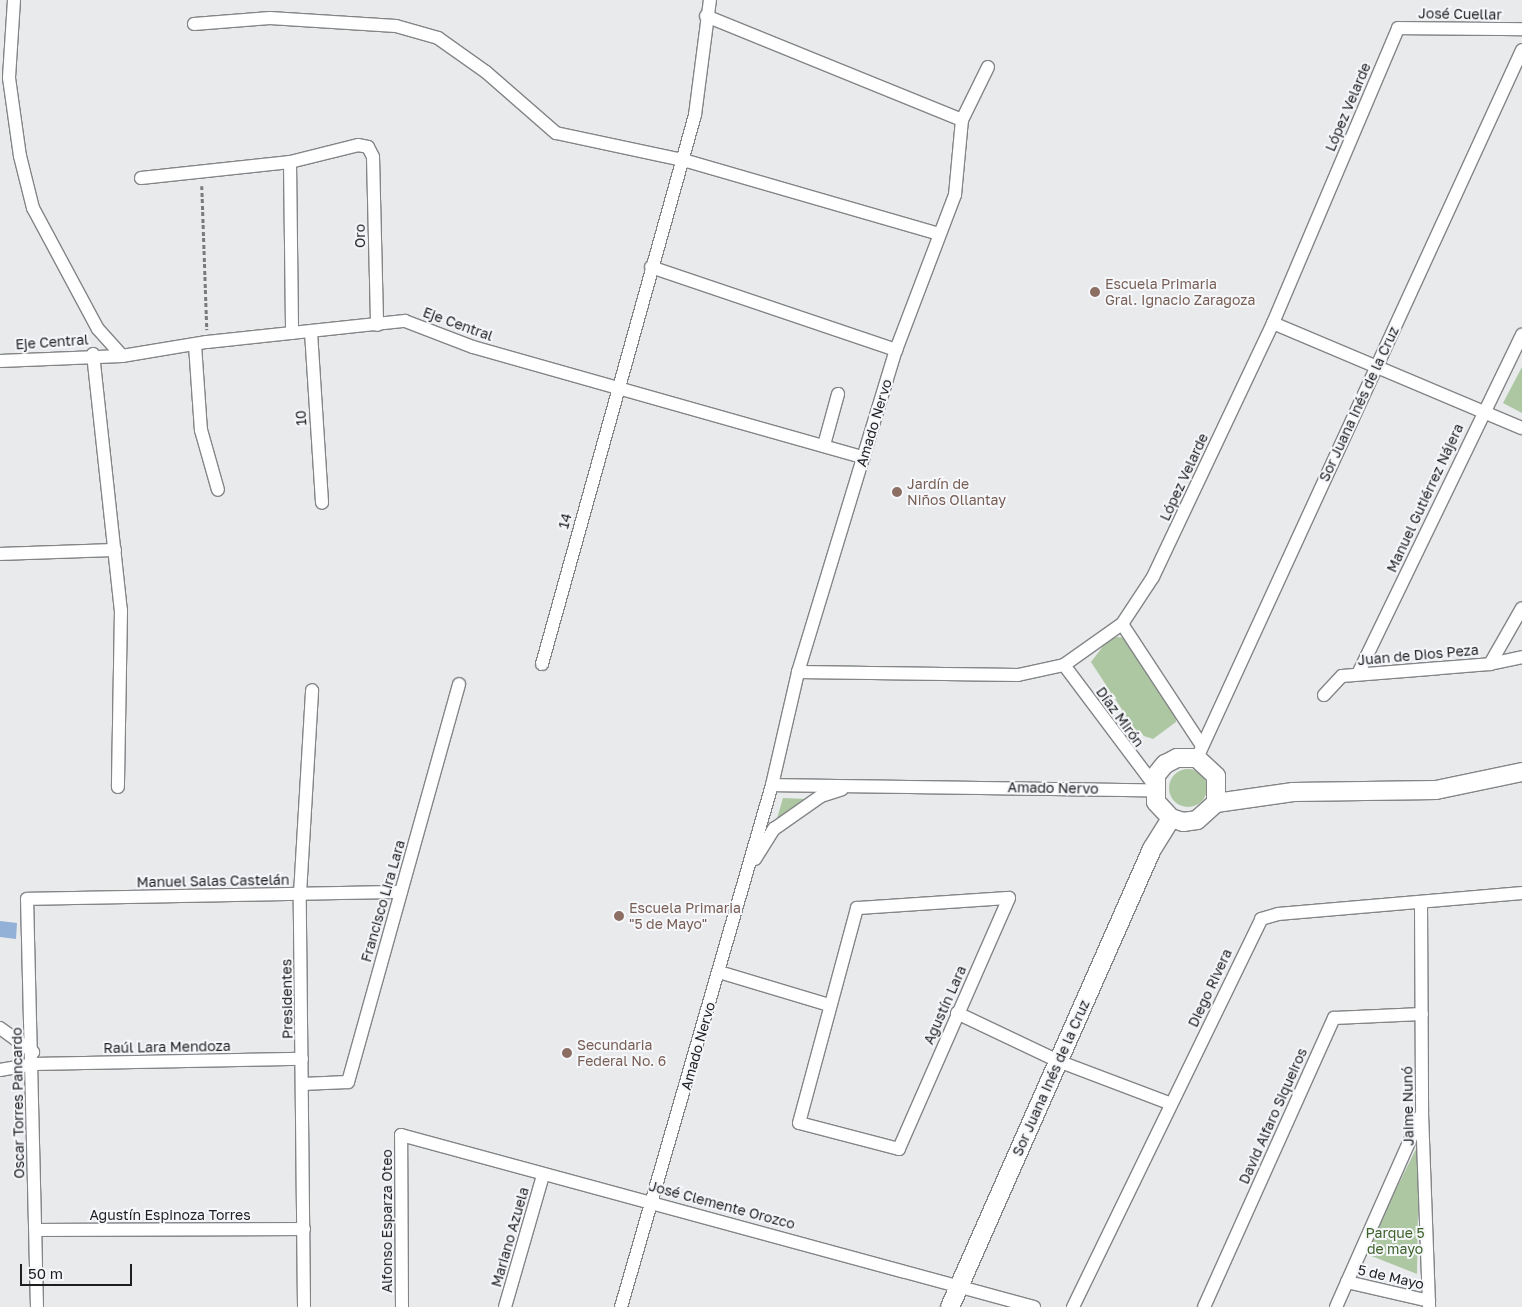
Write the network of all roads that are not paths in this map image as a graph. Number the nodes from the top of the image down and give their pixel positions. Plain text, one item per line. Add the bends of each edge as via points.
1 (14, 0) edge
2 (710, 0) edge
3 (706, 16) junction
4 (194, 24) dead end
5 (1398, 28) joint
6 (1522, 30) edge
7 (1522, 50) edge
8 (988, 68) dead end
9 (962, 120) junction
10 (683, 160) junction
11 (290, 162) junction
12 (141, 178) dead end
13 (939, 234) junction
14 (651, 267) junction
15 (1272, 323) junction
16 (377, 324) junction
17 (311, 332) junction
18 (292, 333) junction
19 (1522, 335) edge
20 (201, 343) junction
21 (896, 350) junction
22 (93, 354) junction
23 (122, 356) junction
24 (0, 361) edge
25 (1377, 366) junction
26 (618, 386) junction
27 (838, 394) dead end
28 (1482, 413) junction
29 (1522, 428) edge
30 (824, 445) junction
31 (864, 458) junction
32 (218, 490) dead end
33 (322, 504) dead end
34 (114, 550) junction
35 (0, 554) edge
36 (1522, 608) edge
37 (1122, 624) junction
38 (1522, 657) edge
39 (542, 664) dead end
40 (1490, 664) junction
41 (1064, 665) junction
42 (798, 672) junction
43 (1358, 674) junction
44 (459, 684) dead end
45 (312, 690) dead end
46 (1324, 695) dead end
47 (1199, 752) junction
48 (1522, 772) edge
49 (772, 785) junction
50 (850, 786) junction
51 (1154, 787) junction
52 (118, 788) dead end
53 (1216, 803) junction
54 (1171, 818) junction
55 (747, 872) junction
56 (401, 892) junction
57 (1522, 893) edge
58 (300, 894) junction
59 (27, 899) joint
60 (1421, 904) junction
61 (719, 972) junction
62 (829, 1005) junction
63 (957, 1013) junction
64 (1422, 1014) junction
65 (0, 1028) edge
66 (33, 1058) junction
67 (302, 1059) junction
68 (1058, 1061) junction
69 (0, 1070) edge
70 (302, 1084) junction
71 (1171, 1104) junction
72 (1422, 1113) junction
73 (401, 1135) joint
74 (543, 1175) junction
75 (654, 1201) junction
76 (304, 1229) junction
77 (36, 1230) junction
78 (1347, 1282) junction
79 (959, 1286) junction
80 (1429, 1304) edge
81 (37, 1307) edge
82 (304, 1307) edge
83 (402, 1307) edge
84 (505, 1307) edge
85 (621, 1307) edge
86 (950, 1307) edge
87 (1034, 1307) edge
88 (1074, 1307) edge
89 (1204, 1307) edge
90 (1336, 1307) edge

1 - 23 street via 9,78 20,156 33,208 98,329
2 - 3 street, 14
3 - 9 street
3 - 10 street, 14 via 695,115
4 - 10 street via 270,18 396,26 438,38 486,72 556,133
5 - 6 street, José Cuellar
5 - 15 street, López Velarde
7 - 25 street, Sor Juana Inés de la Cruz
8 - 9 street, Amado Nervo
9 - 13 street, Amado Nervo via 955,195
10 - 13 street
10 - 14 street, 14
11 - 12 street
11 - 16 street, Oro via 358,145 368,147 373,157
11 - 18 street
13 - 21 street, Amado Nervo
14 - 21 street
14 - 26 street, 14
15 - 25 street
15 - 37 street, López Velarde via 1153,577
16 - 17 street, Eje Central
16 - 26 street, Eje Central via 405,321 473,347
17 - 18 street, Eje Central
17 - 33 street, 10
18 - 20 street, Eje Central
19 - 28 street, Manuel Gutiérrez Nájera
20 - 23 street, Eje Central
20 - 32 street via 201,430
21 - 31 street, Amado Nervo
22 - 23 street, Eje Central
22 - 24 street, Eje Central
22 - 34 street
25 - 28 street
25 - 47 street, Sor Juana Inés de la Cruz
26 - 30 street, Eje Central
26 - 39 street, 14
27 - 30 street
28 - 29 street
28 - 43 street, Manuel Gutiérrez Nájera
30 - 31 street, Eje Central
31 - 42 street, Amado Nervo
34 - 35 street
34 - 52 street via 121,610
36 - 40 street
37 - 41 street, López Velarde
37 - 47 street
38 - 40 street, Juan de Dios Peza
40 - 43 street, Juan de Dios Peza
41 - 42 street, López Velarde via 1018,675
41 - 51 street, Díaz Mirón
42 - 49 street, Amado Nervo
43 - 46 street, Juan de Dios Peza via 1342,676
44 - 56 street, Francisco Lira Lara
45 - 58 street, Presidentes
47 - 51 main road via 1165,764
47 - 53 main road via 1216,776
48 - 53 main road via 1436,790 1293,792
49 - 50 street, Amado Nervo
49 - 55 street, Amado Nervo
50 - 51 street, Amado Nervo
50 - 55 street via 821,796 774,829
51 - 54 main road via 1156,802
53 - 54 main road via 1197,820
54 - 68 main road, Sor Juana Inés de la Cruz via 1152,849
55 - 61 street, Amado Nervo
56 - 58 street, Manuel Salas Castelán
56 - 70 street, Francisco Lira Lara via 348,1082
57 - 60 street, Diego Rivera
58 - 59 street, Manuel Salas Castelán
58 - 67 street, Presidentes
59 - 66 street, Oscar Torres Pancardo
60 - 64 street, Jaime Nunó
60 - 71 street, Diego Rivera via 1278,914 1261,919
61 - 62 street
61 - 75 street, Amado Nervo
62 - 63 street, Agustín Lara via 798,1123 899,1149
62 - 63 street, Agustín Lara via 857,908 1009,898
63 - 68 street
64 - 72 street, Jaime Nunó
64 - 89 street, David Alfaro Siqueiros via 1334,1018
65 - 66 street
66 - 67 street, Raúl Lara Mendoza
66 - 69 street
66 - 77 street, Oscar Torres Pancardo
67 - 70 street, Presidentes
68 - 71 street
68 - 79 main road, Sor Juana Inés de la Cruz
70 - 76 street, Presidentes
71 - 88 street, Diego Rivera
72 - 78 street
72 - 80 street, Jaime Nunó
73 - 74 street, José Clemente Orozco
73 - 83 street, Alfonso Esparza Oteo
74 - 75 street, José Clemente Orozco
74 - 84 street, Mariano Azuela
75 - 79 street, José Clemente Orozco
75 - 85 street, Amado Nervo
76 - 77 street, Agustín Espinoza Torres
76 - 82 street, Presidentes
77 - 81 street, Oscar Torres Pancardo
78 - 80 street, 5 de Mayo
78 - 90 street
79 - 86 main road, Sor Juana Inés de la Cruz
79 - 87 street, José Clemente Orozco

